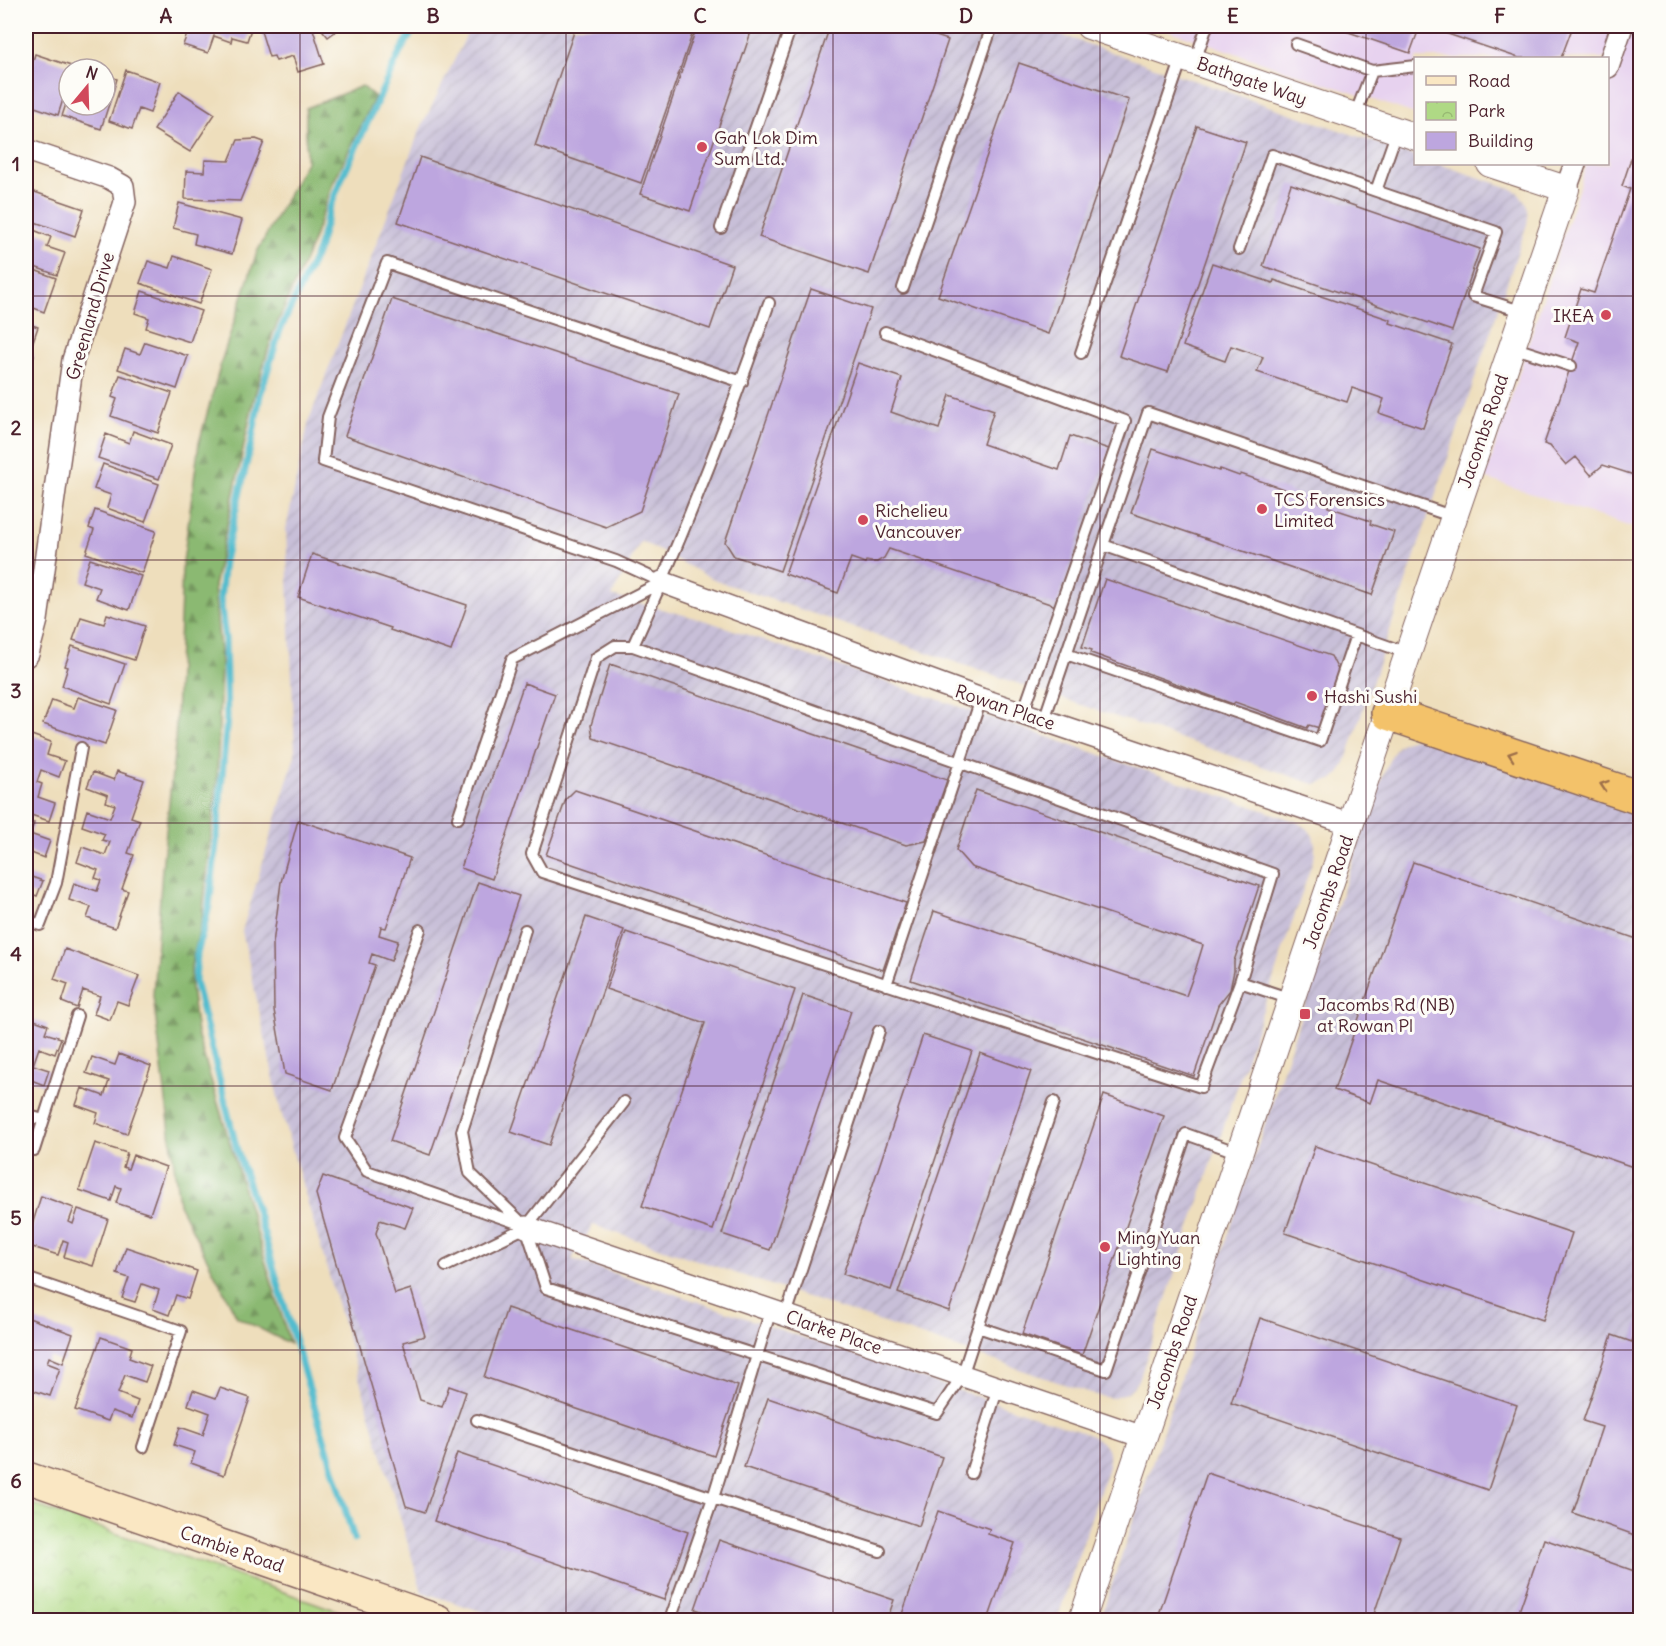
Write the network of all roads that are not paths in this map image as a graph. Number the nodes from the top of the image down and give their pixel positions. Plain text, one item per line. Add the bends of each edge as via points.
1 (792, 26) edge
2 (992, 26) edge
3 (1207, 26) edge
4 (1622, 26) edge
5 (1096, 27) edge
6 (1296, 44) dead end
7 (1188, 60) junction
8 (1609, 64) edge
9 (1414, 66) edge
10 (1372, 71) junction
11 (1355, 117) junction
12 (1406, 134) edge
13 (26, 150) edge
14 (1493, 165) edge
15 (1575, 165) edge
16 (1566, 189) junction
17 (1376, 190) junction
18 (721, 228) dead end
19 (1239, 249) dead end
20 (903, 288) dead end
21 (769, 303) dead end
22 (1524, 312) junction
23 (885, 332) dead end
24 (1512, 347) junction
25 (1081, 353) dead end
26 (1571, 366) dead end
27 (742, 382) junction
28 (1454, 517) junction
29 (1103, 545) junction
30 (662, 582) junction
31 (1356, 635) junction
32 (633, 646) junction
33 (1066, 654) junction
34 (1407, 654) junction
35 (26, 656) edge
36 (981, 699) junction
37 (1023, 713) junction
38 (1388, 713) junction
39 (1044, 720) junction
40 (81, 748) dead end
41 (960, 762) junction
42 (1641, 798) edge
43 (458, 818) dead end
44 (1351, 824) junction
45 (26, 920) edge
46 (420, 930) dead end
47 (525, 930) dead end
48 (1240, 982) junction
49 (886, 985) junction
50 (1292, 999) junction
51 (77, 1016) dead end
52 (879, 1031) dead end
53 (624, 1102) dead end
54 (1054, 1102) dead end
55 (26, 1115) edge
56 (43, 1120) junction
57 (34, 1150) dead end
58 (1239, 1153) junction
59 (526, 1227) junction
60 (446, 1266) dead end
61 (26, 1278) edge
62 (778, 1313) junction
63 (978, 1327) junction
64 (757, 1356) junction
65 (962, 1376) junction
66 (998, 1388) junction
67 (477, 1420) dead end
68 (1143, 1437) junction
69 (143, 1447) dead end
70 (971, 1473) dead end
71 (26, 1477) edge
72 (713, 1498) junction
73 (880, 1551) dead end
74 (438, 1620) edge
75 (670, 1620) edge
76 (1082, 1620) edge

1 - 18 lane
2 - 20 lane
3 - 7 lane
4 - 8 street
5 - 7 street, Bathgate Way
6 - 10 lane
7 - 11 street, Bathgate Way
7 - 25 lane
9 - 10 lane
10 - 11 lane
11 - 12 street, Bathgate Way
12 - 17 lane
13 - 35 street, Greenland Drive via 109,178 123,186 125,202 73,360 37,620
14 - 16 street
15 - 16 street, Jacombs Road
16 - 22 street, Jacombs Road
17 - 19 lane via 1272,155
17 - 22 lane via 1496,232 1473,296
21 - 27 lane
22 - 24 street, Jacombs Road
23 - 37 lane via 1125,421
24 - 26 lane
24 - 28 street, Jacombs Road
27 - 30 lane
27 - 30 lane via 387,263 328,417 322,461 616,561
28 - 29 lane via 1148,413
28 - 34 street, Jacombs Road
29 - 31 lane
29 - 33 lane
30 - 32 lane
30 - 36 street, Rowan Place
30 - 43 lane via 512,659
31 - 33 lane via 1320,741
31 - 34 lane
32 - 41 lane
32 - 49 lane via 615,646 596,658 532,854 542,872
33 - 39 lane
34 - 38 street, Jacombs Road
36 - 37 street, Rowan Place
36 - 41 lane
37 - 39 street, Rowan Place
42 -> 38 highway
38 - 44 street, Jacombs Road
39 - 44 street, Rowan Place
40 - 45 lane via 56,883 40,926
41 - 48 lane via 1273,873
41 - 49 lane
44 - 50 street, Jacombs Road
46 - 59 lane via 345,1138 367,1171
47 - 59 lane via 462,1131 471,1173
48 - 49 lane via 1201,1087
48 - 50 lane
50 - 58 street, Jacombs Road
51 - 56 lane
52 - 62 lane
53 - 59 lane
54 - 63 lane
55 - 56 lane
56 - 57 lane
58 - 63 lane via 1186,1134 1106,1370
58 - 68 street, Jacombs Road
59 - 60 lane
59 - 62 street, Clarke Place
59 - 64 lane via 546,1288
61 - 69 lane via 181,1331
62 - 64 lane
62 - 65 street, Clarke Place
63 - 65 lane
64 - 65 lane via 937,1413
64 - 72 lane
65 - 66 street, Clarke Place
66 - 68 street, Clarke Place
66 - 70 lane
67 - 72 lane
68 - 76 street, Jacombs Road
71 - 74 main road, Cambie Road
72 - 73 lane
72 - 75 lane

